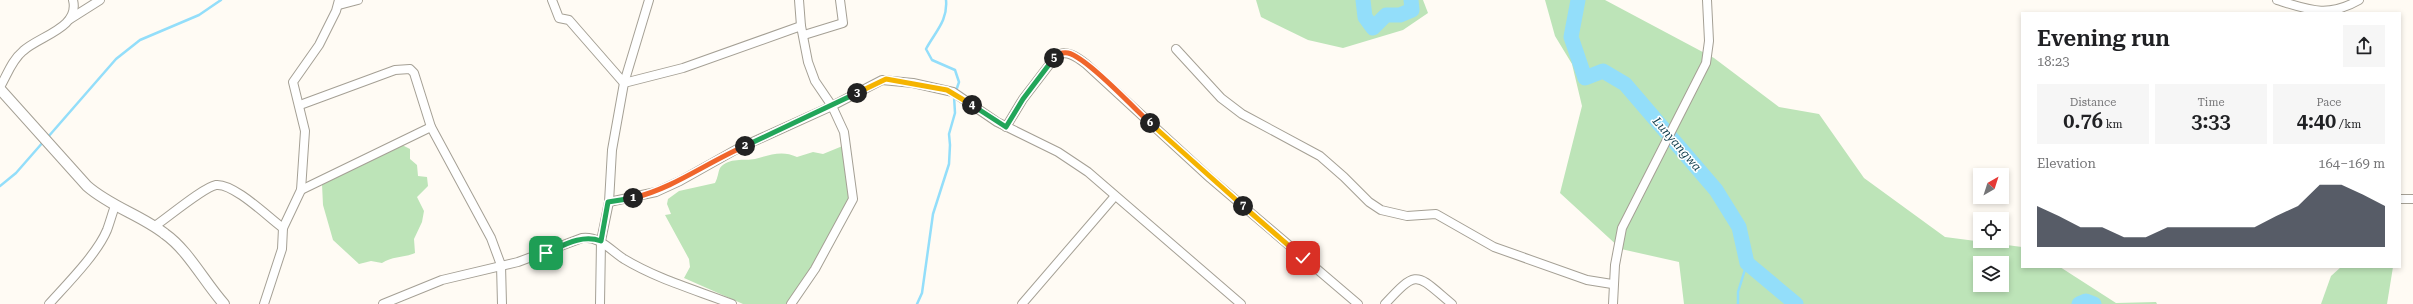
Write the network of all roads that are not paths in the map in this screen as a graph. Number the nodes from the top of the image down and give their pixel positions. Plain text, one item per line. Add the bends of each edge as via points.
1 (73, 0) edge
2 (100, 0) edge
3 (358, 0) edge
4 (552, 0) edge
5 (649, 0) edge
6 (800, 0) edge
7 (840, 0) edge
8 (1707, 0) edge
9 (2277, 0) edge
10 (2359, 0) edge
11 (339, 3) edge
12 (70, 19) junction
13 (801, 26) junction
14 (804, 35) junction
15 (1176, 50) dead end
16 (624, 83) junction
17 (0, 88) edge
18 (300, 105) junction
19 (832, 106) junction
20 (431, 127) junction
21 (1006, 127) junction
22 (301, 190) junction
23 (1115, 196) junction
24 (2401, 199) edge
25 (2413, 199) edge
26 (608, 202) junction
27 (115, 206) junction
28 (155, 226) junction
29 (283, 228) junction
30 (601, 241) junction
31 (502, 265) junction
32 (1612, 284) junction
33 (49, 304) edge
34 (224, 304) edge
35 (264, 304) edge
36 (383, 304) edge
37 (502, 304) edge
38 (600, 304) edge
39 (732, 304) edge
40 (791, 304) edge
41 (1022, 304) edge
42 (1241, 304) edge
43 (1358, 304) edge
44 (1386, 304) edge
45 (1452, 304) edge
46 (1613, 304) edge

1 - 12 street via 74,8
2 - 12 street
3 - 11 street
4 - 16 street via 559,18 569,20
5 - 16 street
6 - 13 street
7 - 14 street via 843,23
8 - 32 street via 1706,63 1622,228
9 - 10 street via 2303,8 2338,11
11 - 18 street via 319,45 293,82
12 - 17 street via 23,50
13 - 14 street
13 - 16 street via 683,68
14 - 19 street via 808,62 815,81
15 - 32 street via 1221,98 1242,114 1320,156 1381,210 1406,216 1436,214 1494,246 1588,280
16 - 26 street via 612,150
17 - 27 street via 87,186
18 - 20 street via 406,68 414,73
18 - 22 street via 305,139
19 - 21 street via 886,79 955,93
19 - 26 street via 736,149 656,192
19 - 40 street via 844,132 852,200 815,269
20 - 22 street
20 - 31 street via 476,208
21 - 23 street via 1058,152 1088,172
21 - 43 street via 1023,99 1056,56 1060,53 1069,53 1086,64 1210,178
22 - 29 street
23 - 41 street
23 - 42 street
24 - 25 street
26 - 30 street
27 - 28 street
27 - 33 street via 100,242 79,271
28 - 29 street via 204,191 217,185 242,195
28 - 34 street via 174,240
29 - 35 street via 282,249
30 - 31 street via 591,237 582,238 518,262
30 - 38 street
30 - 39 street via 610,250 639,267
31 - 36 street via 442,280
31 - 37 street
32 - 46 street
44 - 45 street via 1406,282 1418,278

